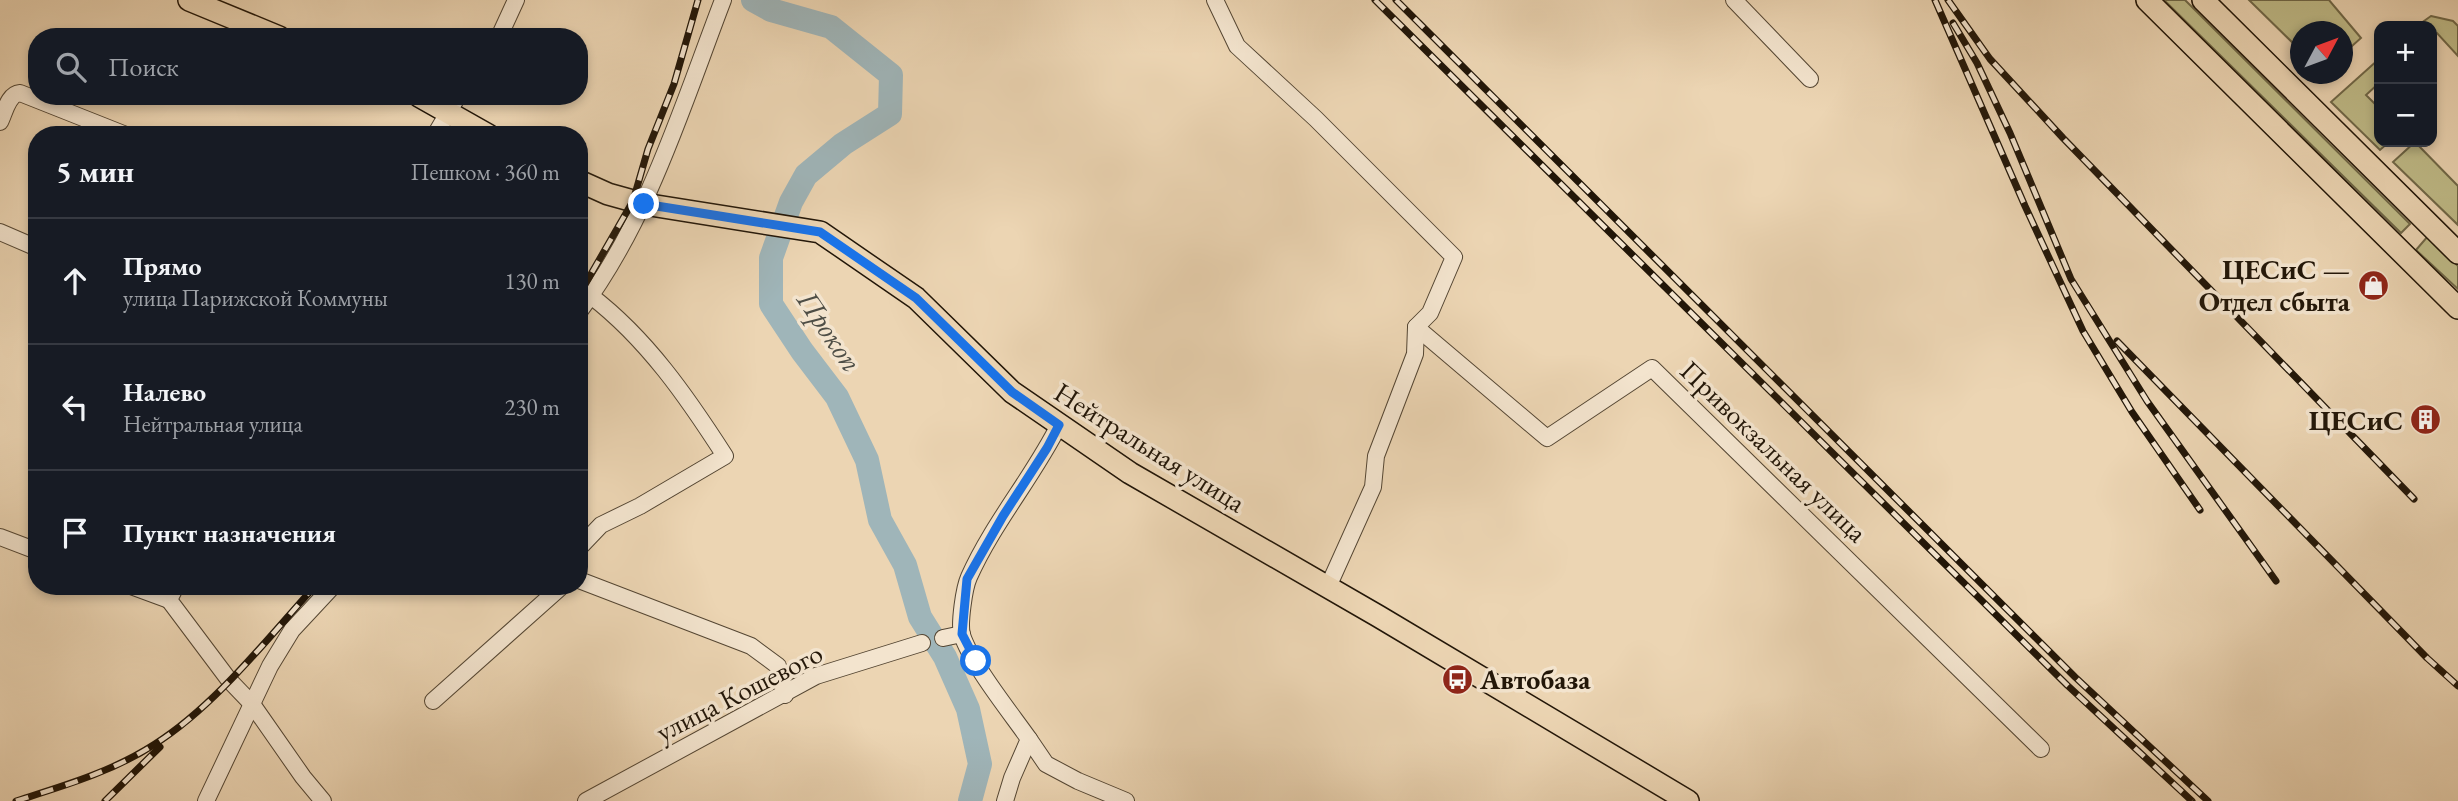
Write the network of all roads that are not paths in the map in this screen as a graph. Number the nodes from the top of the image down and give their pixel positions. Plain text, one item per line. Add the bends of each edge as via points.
1 (189, 0) edge
2 (516, 0) edge
3 (723, 0) edge
4 (1215, 0) edge
5 (1734, 0) edge
6 (2147, 0) edge
7 (2203, 0) edge
8 (257, 28) edge
9 (503, 28) edge
10 (1810, 79) dead end
11 (28, 96) edge
12 (50, 105) edge
13 (452, 105) edge
14 (454, 105) edge
15 (0, 122) edge
16 (103, 126) edge
17 (440, 126) edge
18 (478, 126) edge
19 (588, 185) edge
20 (644, 204) junction
21 (0, 232) edge
22 (28, 244) edge
23 (2458, 253) edge
24 (591, 296) junction
25 (588, 300) edge
26 (2458, 308) edge
27 (1416, 327) junction
28 (1059, 425) junction
29 (0, 537) edge
30 (588, 539) edge
31 (28, 548) edge
32 (588, 583) edge
33 (1328, 587) junction
34 (173, 595) edge
35 (325, 595) edge
36 (552, 595) edge
37 (962, 634) junction
38 (943, 638) dead end
39 (922, 643) dead end
40 (785, 695) junction
41 (433, 701) dead end
42 (252, 704) junction
43 (1029, 739) junction
44 (2041, 749) dead end
45 (206, 801) edge
46 (323, 801) edge
47 (586, 801) edge
48 (1005, 801) edge
49 (1126, 801) edge
50 (1688, 801) edge

1 - 8 main road
2 - 9 street
3 - 20 street
4 - 27 street via 1237,46 1454,257 1430,313
5 - 10 street
6 - 26 main road
7 - 23 main road
11 - 15 street via 15,93
12 - 16 street
13 - 17 street
14 - 18 main road
19 - 20 main road, Нейтральная улица
20 - 24 street
20 - 28 main road, Нейтральная улица via 820,232 916,298 1012,392
21 - 22 street
24 - 25 street
24 - 30 street via 629,327 690,401 725,457 601,525
27 - 33 street via 1415,354 1376,456 1373,487
27 - 44 street, Привокзальная улица via 1546,438 1652,368
28 - 33 main road, Нейтральная улица via 1130,473
28 - 37 street via 967,579
29 - 31 street
32 - 40 street via 751,646 778,666
33 - 50 main road, Нейтральная улица
34 - 42 street via 229,680
35 - 42 street via 292,630
36 - 41 street
37 - 38 street
37 - 43 street
39 - 40 street, улица Кошевого via 816,676
40 - 47 street, улица Кошевого
42 - 45 street
42 - 46 street
43 - 48 street
43 - 49 street via 1046,764

